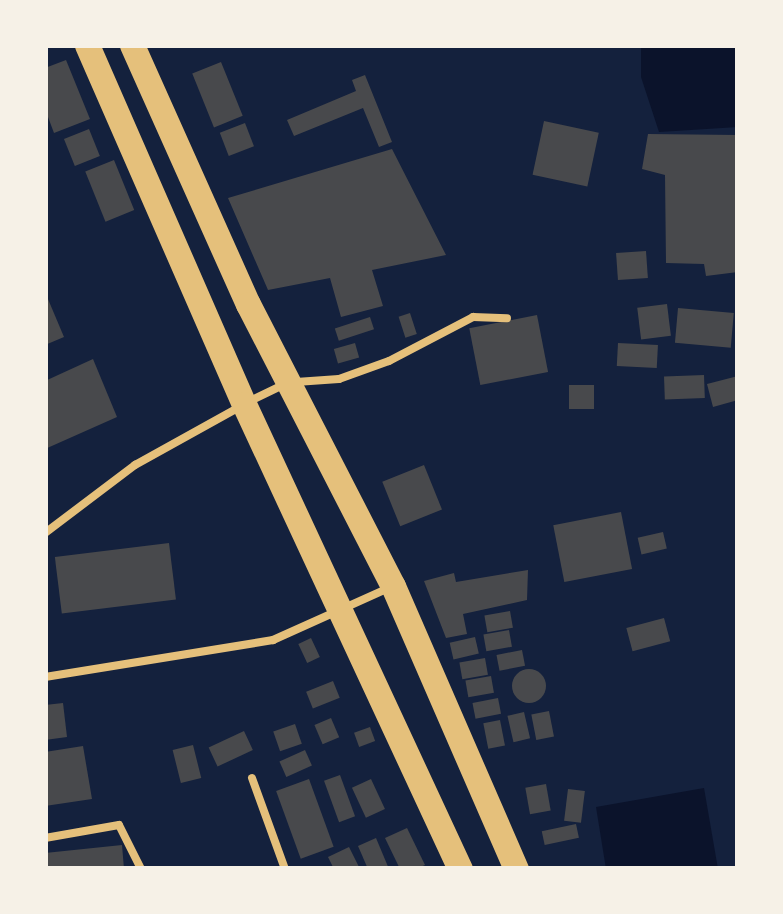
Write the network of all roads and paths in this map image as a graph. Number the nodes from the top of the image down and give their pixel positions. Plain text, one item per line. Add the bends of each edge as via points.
1 (87, 45) edge
2 (132, 45) edge
3 (507, 318) dead end
4 (287, 383) junction
5 (244, 404) junction
6 (45, 533) edge
7 (393, 586) junction
8 (344, 611) junction
9 (45, 677) edge
10 (252, 778) dead end
11 (45, 838) edge
12 (141, 869) edge
13 (284, 869) edge
14 (460, 869) edge
15 (516, 869) edge

1 - 5 highway
2 - 4 highway
3 - 4 lane via 473,318 340,379
4 - 5 lane
4 - 7 highway
5 - 6 lane via 135,465
5 - 8 highway
7 - 8 lane
7 - 15 highway
8 - 9 lane via 273,640
8 - 14 highway
10 - 13 lane
11 - 12 lane via 119,825

